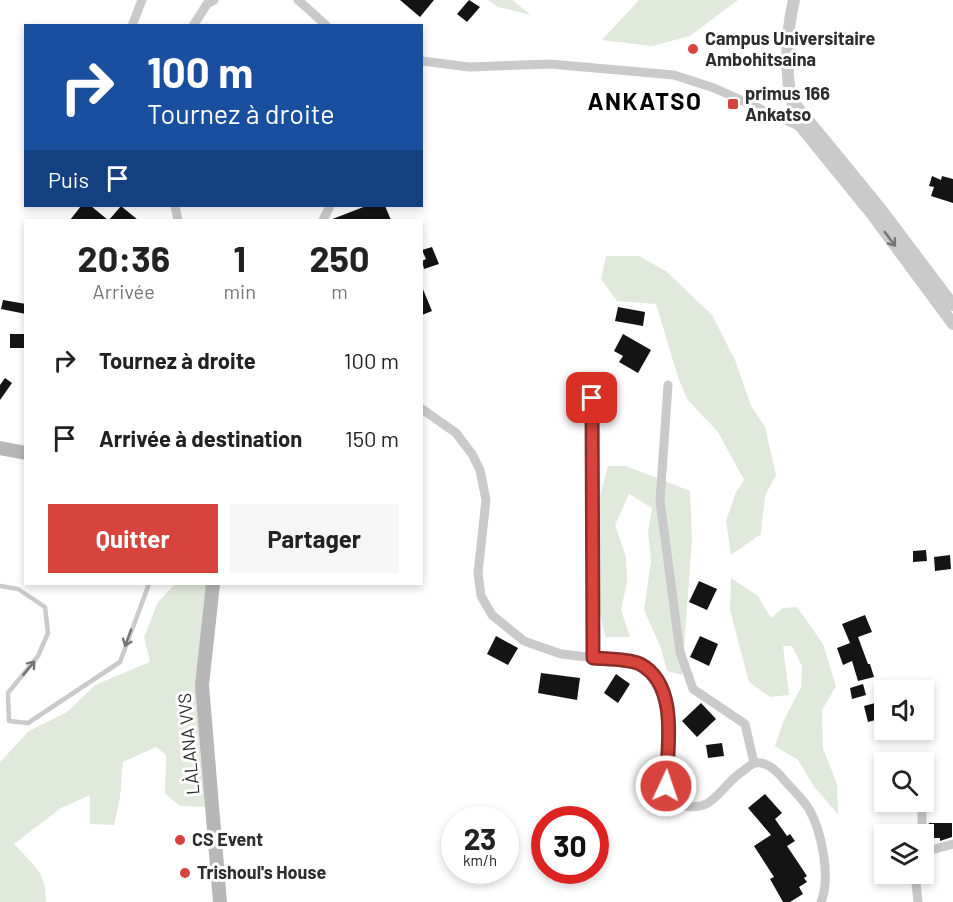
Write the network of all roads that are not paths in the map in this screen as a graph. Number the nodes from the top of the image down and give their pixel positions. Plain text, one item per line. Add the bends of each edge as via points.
1 (142, 0) edge
2 (214, 0) edge
3 (298, 0) edge
4 (794, 0) edge
5 (133, 24) edge
6 (194, 24) edge
7 (325, 24) edge
8 (423, 61) edge
9 (791, 99) junction
10 (801, 127) junction
11 (821, 136) junction
12 (953, 305) edge
13 (953, 324) edge
14 (668, 385) dead end
15 (592, 398) dead end
16 (423, 410) edge
17 (0, 448) edge
18 (24, 453) edge
19 (149, 585) edge
20 (213, 585) edge
21 (0, 586) edge
22 (593, 658) junction
23 (754, 763) junction
24 (953, 844) edge
25 (934, 849) edge
26 (916, 884) edge
27 (220, 902) edge
28 (821, 902) edge
29 (918, 902) edge

1 - 5 street
2 - 6 street
3 - 7 street
4 - 9 street via 788,39
8 - 10 street via 469,67 550,64 674,75 714,88
9 - 10 street
9 - 11 street
10 - 11 street
10 -> 13 street
11 - 12 street
14 - 23 street via 660,501 680,652 693,689 745,724
15 - 22 street
16 - 22 street via 456,433 480,470 486,500 478,573 481,596 492,615 524,641 561,654
17 - 18 main road
19 -> 21 lane via 120,662 28,723 9,721 8,693 38,656 48,633 45,607 18,589
20 - 27 main road, LÀLANA VVS via 202,685
22 - 23 street via 638,663 650,672 667,698 666,786 675,803 689,808 706,806
23 - 28 street via 777,771 809,809 826,869 826,890
24 - 25 street
26 - 29 street

